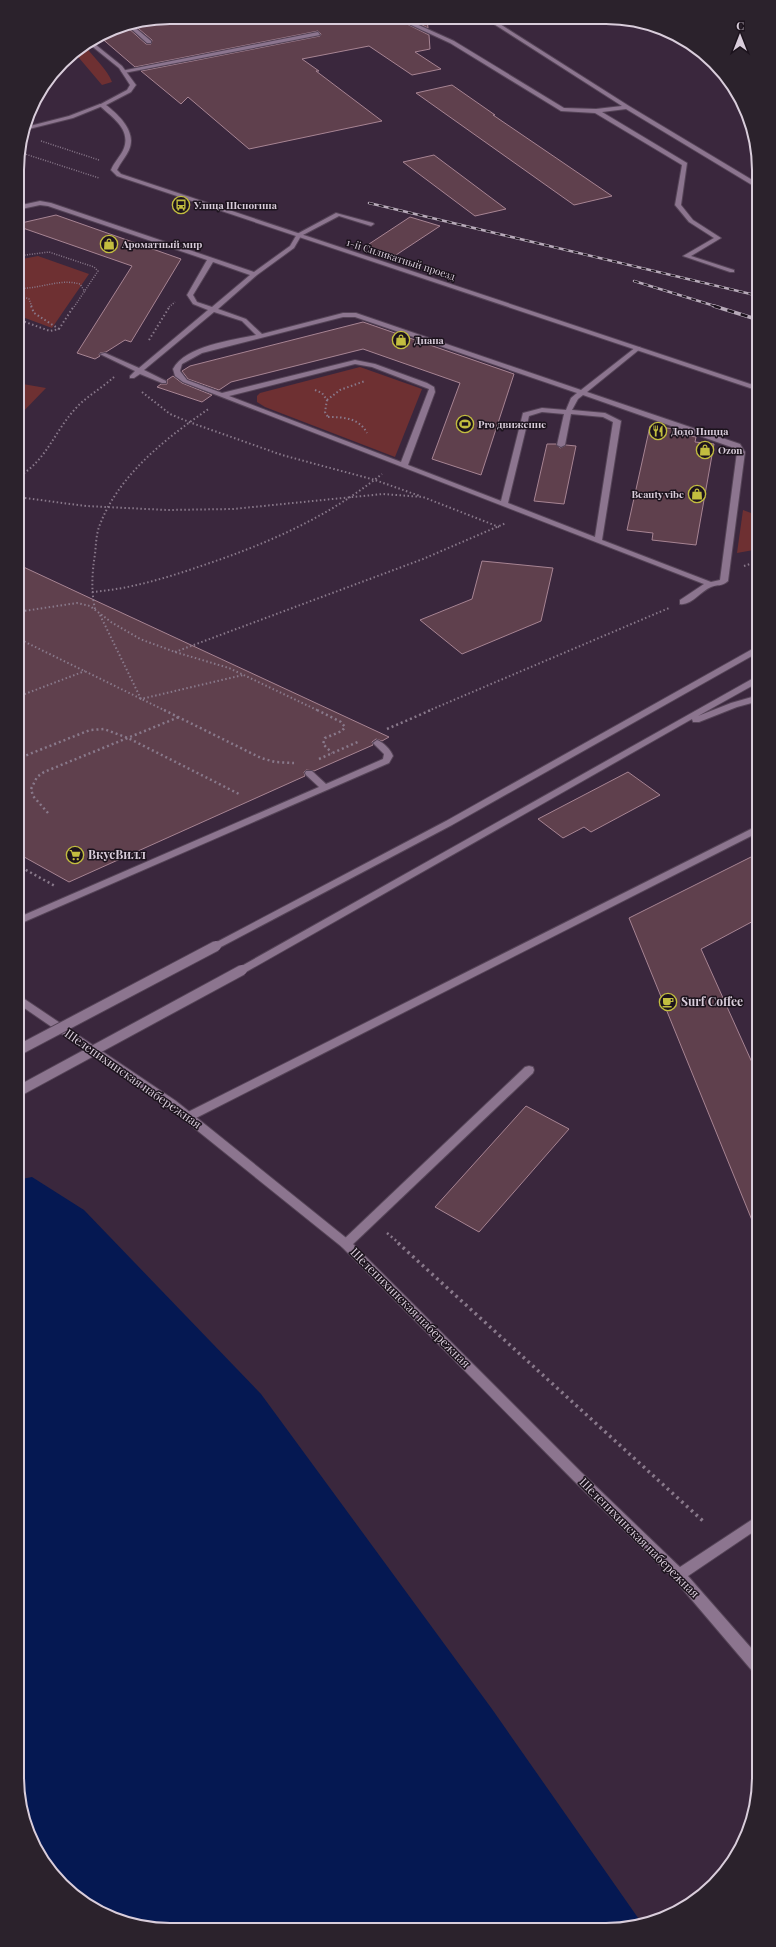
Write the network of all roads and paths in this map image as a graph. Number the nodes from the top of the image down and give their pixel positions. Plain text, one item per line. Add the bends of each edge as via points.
1 (412, 24) edge
2 (497, 24) edge
3 (133, 29) edge
4 (318, 34) dead end
5 (149, 42) dead end
6 (94, 46) edge
7 (124, 71) junction
8 (102, 105) junction
9 (627, 107) junction
10 (596, 111) junction
11 (30, 128) edge
12 (752, 183) edge
13 (24, 207) edge
14 (371, 224) dead end
15 (299, 235) junction
16 (24, 255) edge
17 (210, 259) junction
18 (732, 271) dead end
19 (255, 274) junction
20 (24, 288) edge
21 (85, 292) junction
22 (190, 295) junction
23 (24, 297) edge
24 (213, 309) junction
25 (24, 322) edge
26 (59, 329) junction
27 (261, 336) junction
28 (638, 348) junction
29 (103, 354) dead end
30 (132, 367) junction
31 (140, 371) junction
32 (400, 374) junction
33 (298, 376) junction
34 (132, 377) dead end
35 (111, 381) junction
36 (118, 382) dead end
37 (164, 382) dead end
38 (752, 387) edge
39 (138, 388) dead end
40 (579, 393) junction
41 (225, 397) junction
42 (328, 400) junction
43 (568, 412) junction
44 (189, 422) junction
45 (316, 432) junction
46 (561, 445) dead end
47 (395, 462) junction
48 (404, 465) junction
49 (24, 474) edge
50 (375, 480) junction
51 (351, 497) junction
52 (423, 497) junction
53 (24, 498) edge
54 (504, 504) junction
55 (108, 507) junction
56 (514, 508) junction
57 (499, 527) junction
58 (598, 540) junction
59 (710, 584) junction
60 (92, 592) junction
61 (683, 602) joint
62 (95, 609) junction
63 (24, 611) edge
64 (98, 613) junction
65 (24, 641) edge
66 (175, 652) junction
67 (752, 653) edge
68 (85, 671) junction
69 (243, 675) junction
70 (752, 682) edge
71 (24, 694) edge
72 (141, 699) junction
73 (752, 700) edge
74 (179, 718) junction
75 (383, 731) dead end
76 (657, 736) junction
77 (128, 738) junction
78 (361, 740) dead end
79 (377, 743) dead end
80 (332, 753) junction
81 (24, 756) edge
82 (314, 761) dead end
83 (301, 763) dead end
84 (309, 773) dead end
85 (325, 788) junction
86 (240, 795) dead end
87 (48, 812) dead end
88 (752, 832) edge
89 (24, 869) edge
90 (75, 897) junction
91 (24, 918) edge
92 (24, 1003) edge
93 (24, 1047) edge
94 (529, 1070) dead end
95 (24, 1088) edge
96 (188, 1117) junction
97 (372, 1219) junction
98 (346, 1244) junction
99 (703, 1520) dead end
100 (752, 1526) edge
101 (679, 1575) junction
102 (752, 1660) edge

1 - 10 street via 452,42 563,110
2 - 9 street
3 - 5 street
4 - 7 street
6 - 7 street
7 - 8 street via 132,86 125,93
8 - 11 street
8 - 15 street, 1-й Силикатный проезд via 122,121 126,130 127,148 114,170 119,175
9 - 10 street
9 - 12 street
10 - 18 street via 685,164 678,205 691,221 718,238 686,256
13 - 17 street via 49,204
14 - 15 street via 338,214
15 - 19 street via 292,247
15 - 28 street, 1-й Силикатный проезд
16 - 21 path via 49,252 94,267 98,271 97,275
17 - 19 street
17 - 22 street
19 - 24 street
20 - 21 path via 33,289 64,280 80,284
21 - 26 path
22 - 24 street via 195,303
22 - 30 path via 168,308
23 - 26 path via 31,301 34,313
24 - 27 street via 244,320
24 - 31 street
25 - 26 path via 50,331
27 - 40 street via 343,315 356,315
27 - 41 street via 199,351 188,355 177,364 178,375 185,381
28 - 38 street, 1-й Силикатный проезд
28 - 40 street
29 - 30 street
30 - 31 street
30 - 35 path
31 - 34 street
31 - 37 street
32 - 33 street via 355,362
32 - 42 path via 344,387 332,394
32 - 48 street via 432,388
33 - 41 street
33 - 42 path
35 - 36 path
35 - 49 path via 85,399 72,413 52,445 31,470
39 - 44 path via 170,414
40 - 43 street
40 - 59 street via 732,444 740,449 724,581
41 - 44 path
41 - 45 street
42 - 45 path via 325,412 328,423
43 - 46 street
43 - 54 street via 542,410 526,415
43 - 58 street via 605,415 617,421
44 - 50 path via 282,455
44 - 55 path via 139,464
45 - 47 street
47 - 48 street
47 - 50 path
48 - 54 street
50 - 51 path
50 - 52 path
51 - 52 path via 383,494
51 - 55 path via 285,506 234,509 167,510
51 - 60 path via 280,537 231,556 115,591
52 - 57 path
53 - 55 path
54 - 56 street
55 - 60 path via 99,526 91,577
56 - 57 path via 512,518
56 - 58 street
57 - 66 path via 352,587
58 - 59 street
59 - 61 street
60 - 62 path
61 - 75 path
62 - 63 path via 84,604 67,604
62 - 64 path
64 - 66 path via 135,636
64 - 72 path
65 - 68 path
66 - 69 path via 217,663
67 - 93 street, bridge via 449,823
68 - 71 path
68 - 72 path
69 - 72 path
69 - 80 path via 341,722 345,727 342,731 325,738 323,744
70 - 76 street
72 - 74 path
73 - 76 street
74 - 77 path
74 - 83 path via 261,758 275,762
76 - 95 street, bridge via 242,970
77 - 81 path via 94,728
77 - 86 path
77 - 87 path via 37,777 31,789 33,796
78 - 80 path
79 - 85 street via 388,753 386,761
80 - 82 path
84 - 85 street
85 - 90 street
88 - 96 street
89 - 90 path
90 - 91 street
92 - 96 street, Шелепихинская набережная
94 - 97 street
96 - 98 street, Шелепихинская набережная
97 - 98 street
97 - 99 path
98 - 101 street, Шелепихинская набережная via 576,1476
100 - 101 street
101 - 102 street, Шелепихинская набережная

